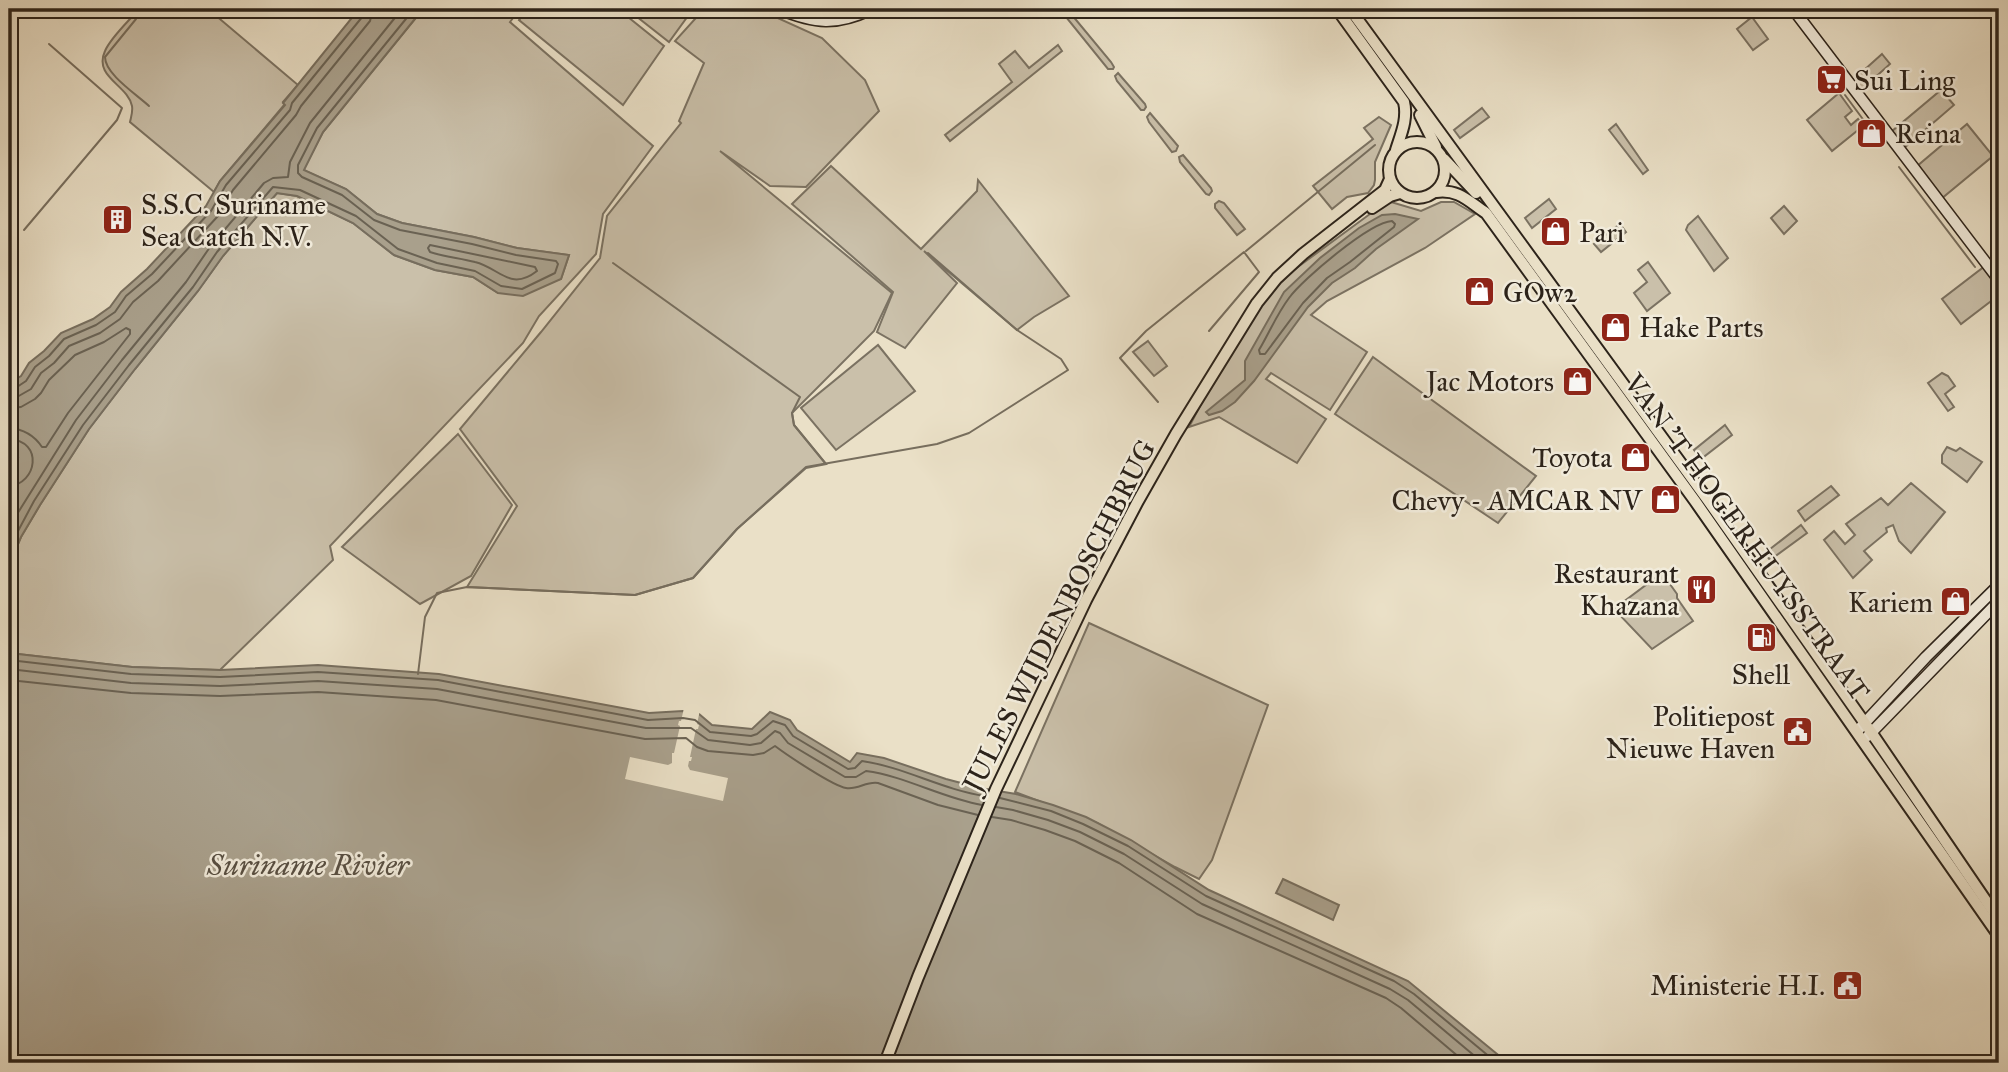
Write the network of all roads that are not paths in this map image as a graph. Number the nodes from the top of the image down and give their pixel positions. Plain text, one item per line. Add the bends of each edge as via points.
1 (779, 9) edge
2 (872, 9) edge
3 (1337, 9) edge
4 (1350, 9) edge
5 (1793, 9) edge
6 (1410, 93) junction
7 (1395, 153) junction
8 (1442, 156) junction
9 (1390, 179) junction
10 (1400, 192) junction
11 (1436, 192) junction
12 (1499, 215) junction
13 (1337, 229) junction
14 (1999, 280) edge
15 (1999, 585) edge
16 (1999, 601) edge
17 (1926, 657) junction
18 (1934, 667) junction
19 (1864, 731) junction
20 (1999, 920) edge
21 (1999, 936) edge
22 (885, 1063) edge

1 - 2 street via 801,18 828,21
3 - 7 main road via 1404,102 1404,125
4 - 6 main road, VAN 'T HOGERHUYSSTRAAT
5 - 14 street
6 - 8 main road, VAN 'T HOGERHUYSSTRAAT
6 - 12 main road, VAN 'T HOGERHUYSSTRAAT
7 - 8 main road via 1418,141 1434,146
7 - 9 main road via 1389,165
8 - 11 main road via 1445,176
8 - 12 main road, VAN 'T HOGERHUYSSTRAAT
9 - 10 main road
9 - 13 main road, JULES WIJDENBOSCHBRUG via 1385,190
10 - 11 main road via 1424,198
10 - 13 main road, JULES WIJDENBOSCHBRUG
11 - 19 main road, VAN 'T HOGERHUYSSTRAAT via 1457,192 1486,213
12 - 19 main road, VAN 'T HOGERHUYSSTRAAT via 1707,499
13 - 22 main road, JULES WIJDENBOSCHBRUG via 1303,254 1257,303 1138,501 996,789
15 - 17 street
16 - 18 street
17 - 18 street
17 - 19 street
18 - 19 street
19 - 20 main road, VAN 'T HOGERHUYSSTRAAT
19 - 21 main road, VAN 'T HOGERHUYSSTRAAT

